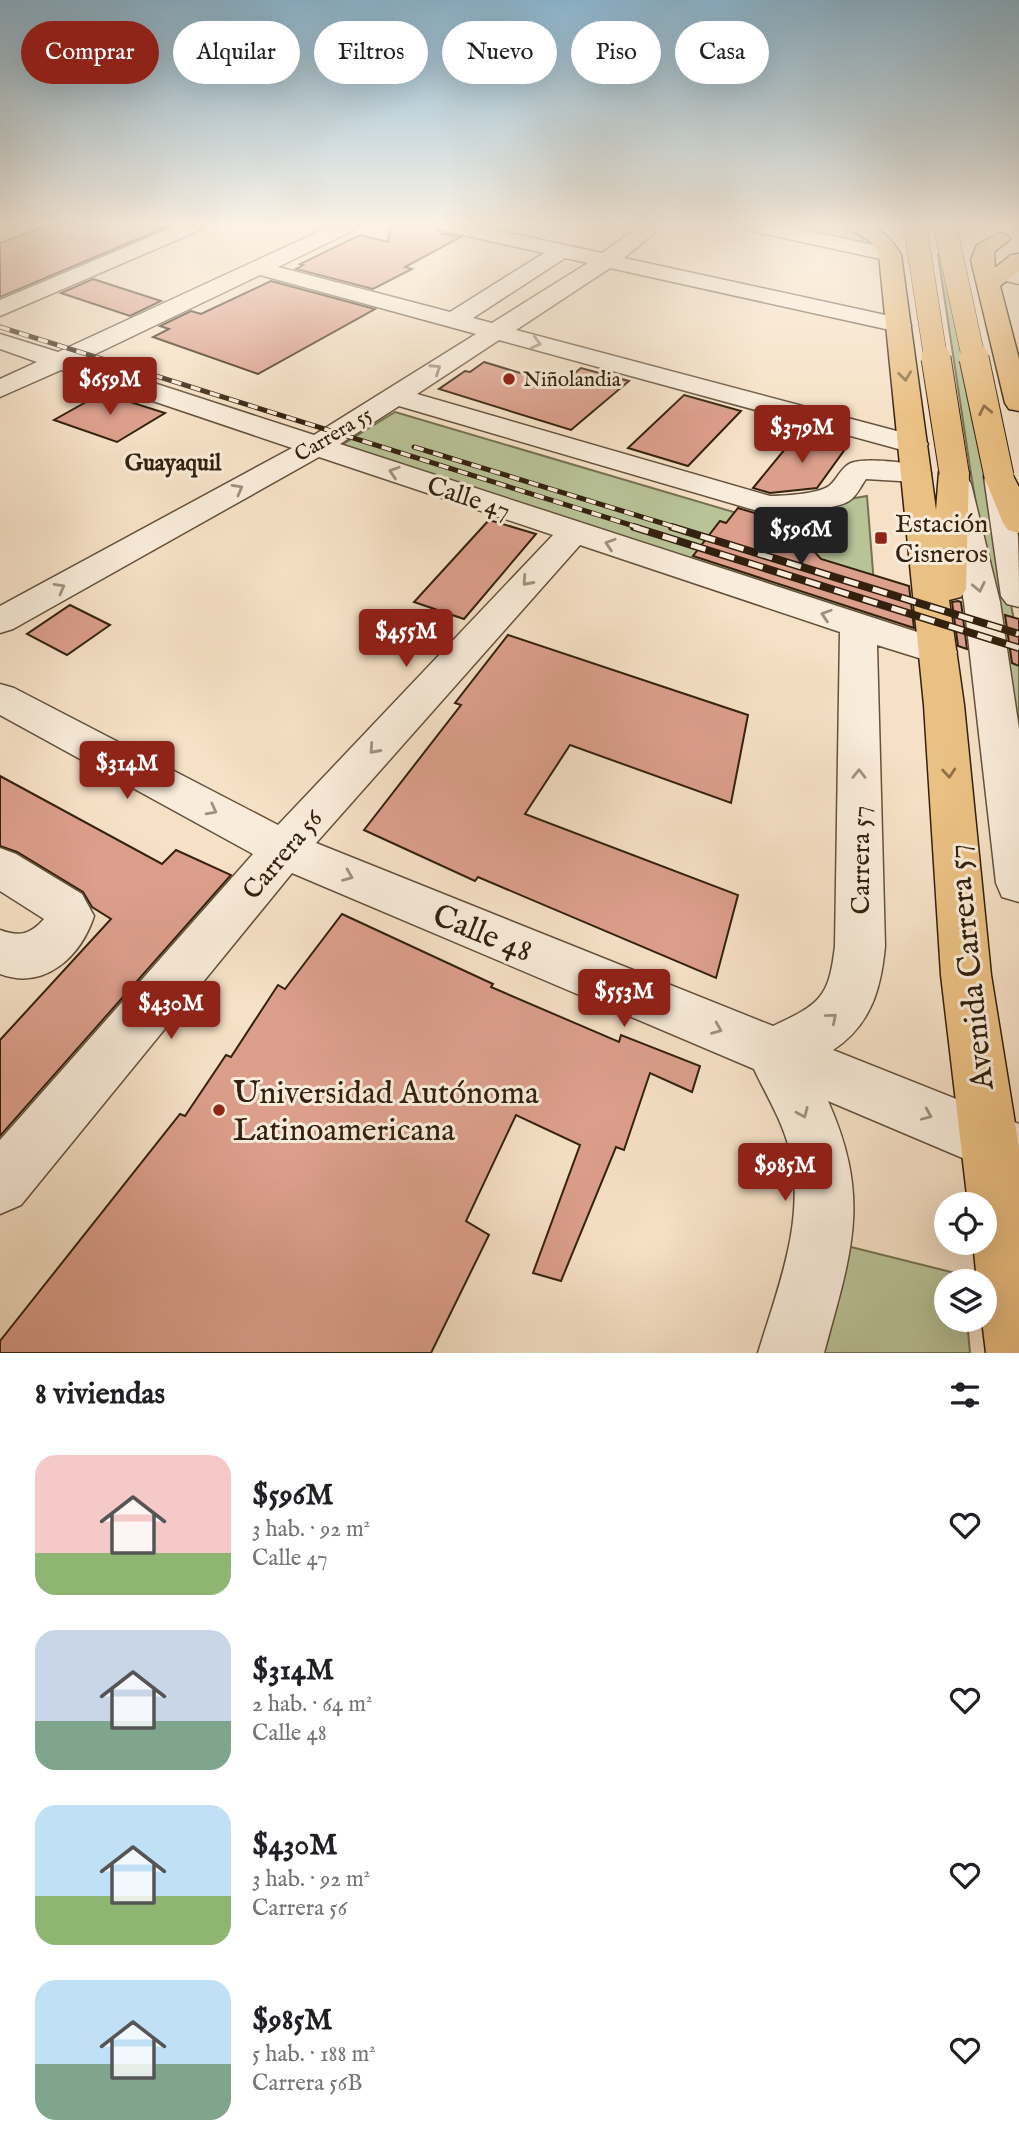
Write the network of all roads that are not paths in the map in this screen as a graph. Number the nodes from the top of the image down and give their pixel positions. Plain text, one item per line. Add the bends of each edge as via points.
1 (46, 289) edge
2 (213, 289) edge
3 (336, 289) edge
4 (503, 289) edge
5 (560, 289) edge
6 (739, 289) edge
7 (894, 289) edge
8 (925, 289) edge
9 (959, 289) edge
10 (1003, 289) edge
11 (0, 309) edge
12 (453, 321) junction
13 (899, 324) junction
14 (493, 332) junction
15 (0, 341) edge
16 (1011, 350) edge
17 (62, 361) junction
18 (0, 389) edge
19 (395, 396) junction
20 (1019, 403) edge
21 (317, 446) junction
22 (914, 458) junction
23 (954, 472) junction
24 (999, 476) junction
25 (1019, 523) edge
26 (574, 532) junction
27 (1019, 596) edge
28 (0, 621) edge
29 (858, 626) junction
30 (938, 652) junction
31 (0, 698) edge
32 (944, 705) junction
33 (285, 850) junction
34 (0, 867) edge
35 (1019, 883) edge
36 (0, 952) edge
37 (774, 1052) junction
38 (1004, 1147) edge
39 (0, 1184) edge
40 (791, 1353) edge
41 (1019, 1353) edge

1 - 11 street
2 - 17 street
3 - 12 street
4 - 12 street
5 - 14 street, Carrera 55
6 - 13 street
7 - 13 main road, Avenida Carrera 57
8 - 23 main road, Avenida Carrera 57, bridge
24 -> 9 main road, bridge
10 - 16 main road
12 - 14 street
13 -> 22 main road, Avenida Carrera 57
19 -> 14 street, Carrera 55
14 -> 22 street
15 - 17 street, Calle 47
16 - 20 main road
17 - 18 street
17 - 21 street, Calle 47
19 - 21 street, Carrera 55
19 - 22 street via 768,505 838,495 858,471
26 -> 21 street, Calle 47
28 -> 21 street, Carrera 55
22 - 30 main road, Avenida Carrera 57
23 - 32 main road, Avenida Carrera 57
23 -> 35 street via 982,602
24 - 25 main road
24 - 27 street
29 -> 26 street, Calle 47
26 -> 33 street, Carrera 56
29 - 30 street, Calle 47
37 -> 29 street, Carrera 57 via 832,1019 849,1000 856,978 860,946
30 - 32 main road, Avenida Carrera 57
31 -> 33 street, Calle 48
32 -> 38 main road, Avenida Carrera 57 via 966,975
33 -> 37 street, Calle 48
33 - 39 street, Carrera 56
34 - 36 street via 65,908 70,916 68,927 45,949 29,957 8,957
37 -> 38 street, Calle 48
37 -> 40 street via 818,1149 825,1190 823,1233
38 - 41 main road, Avenida Carrera 57

